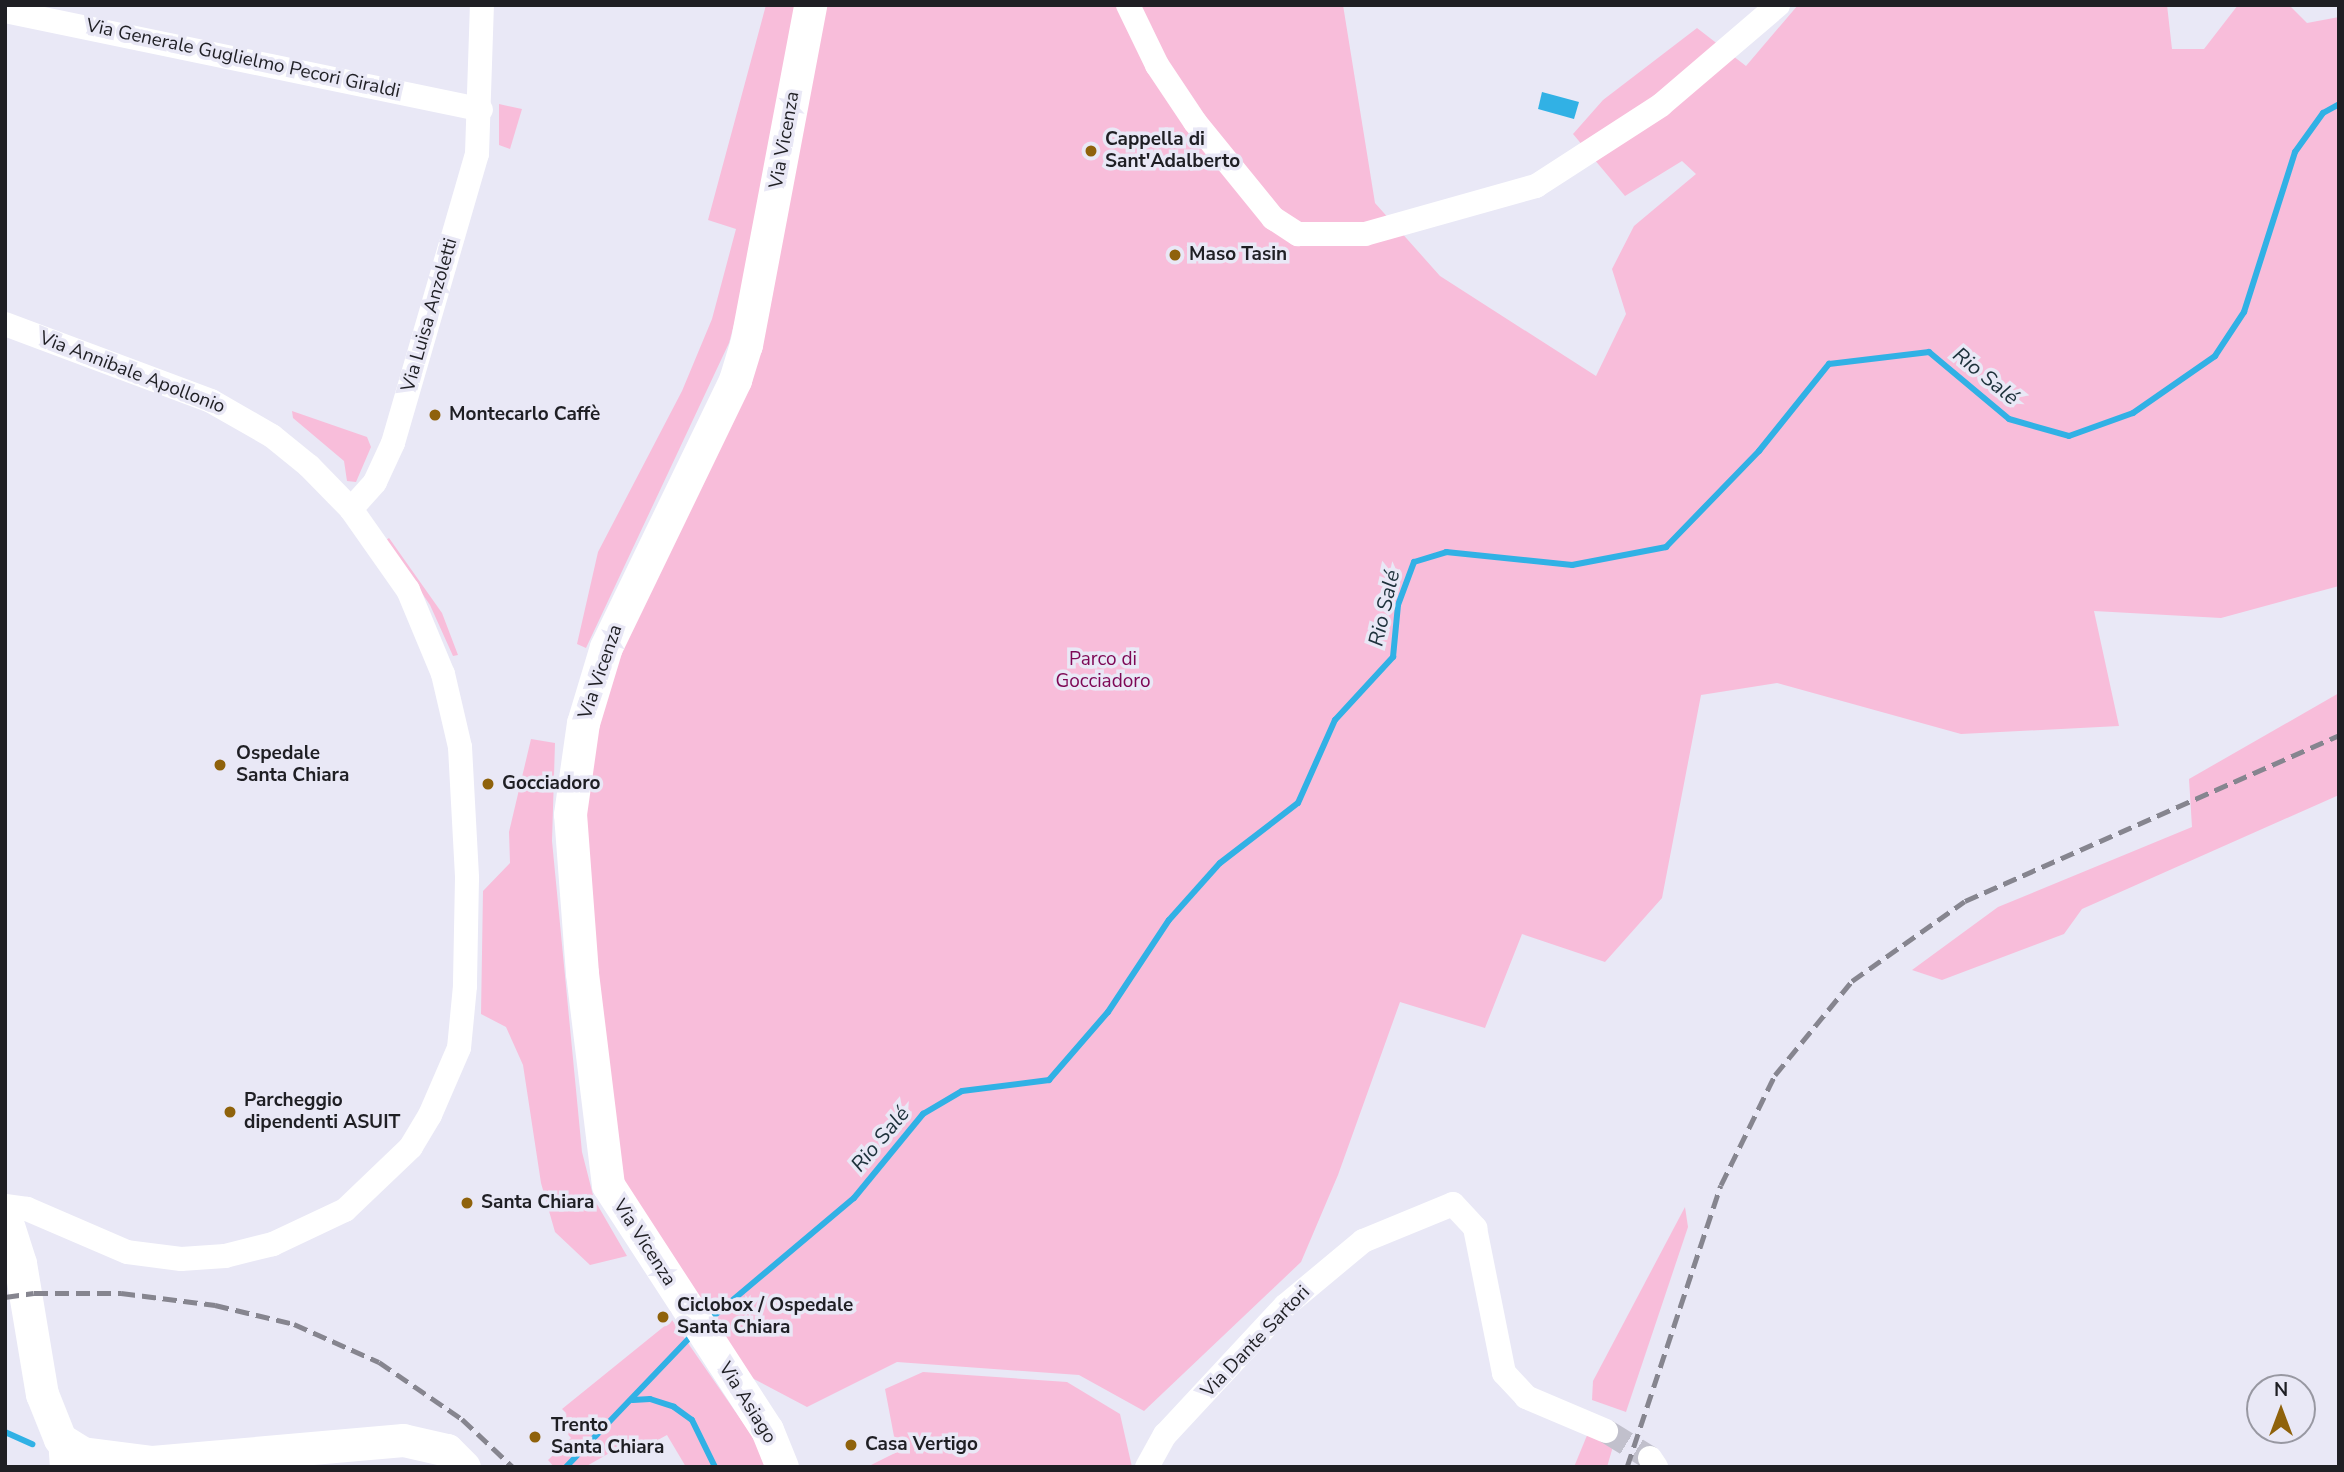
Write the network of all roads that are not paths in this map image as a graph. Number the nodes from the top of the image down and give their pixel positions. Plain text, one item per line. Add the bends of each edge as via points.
1 (482, 5) edge
2 (810, 5) edge
3 (1128, 5) edge
4 (1778, 5) edge
5 (5, 11) edge
6 (481, 110) junction
7 (5, 324) edge
8 (351, 509) junction
9 (5, 1206) edge
10 (5, 1216) edge
11 (5, 1303) edge
12 (707, 1341) joint
13 (42, 1394) junction
14 (1606, 1431) tunnel mouth
15 (61, 1453) edge
16 (464, 1467) edge
17 (782, 1467) edge
18 (1147, 1467) edge

1 - 6 street, Via Luisa Anzoletti
2 - 12 main road, Via Vicenza via 746,345 734,380 606,647 576,755 571,864 599,1140 608,1185
3 - 4 street via 1157,65 1195,122 1273,218 1298,234 1365,234 1536,186 1661,105
5 - 6 street, Via Generale Guglielmo Pecori Giraldi
6 - 8 street, Via Luisa Anzoletti via 477,153 393,443 375,482
7 - 8 street, Via Annibale Apollonio via 211,401 272,436 310,466
8 - 9 street, Via Annibale Apollonio via 408,590 448,693 460,747 466,830 466,986 459,1048 430,1115 391,1170 345,1210 287,1240 225,1256 157,1257 127,1252 27,1209
10 - 13 main road via 20,1263
11 - 13 main road via 26,1369
12 - 17 main road, Via Asiago via 767,1430
13 - 15 main road
14 - 18 street, Via Dante Sartori via 1526,1397 1504,1373 1475,1228 1453,1204 1363,1241 1285,1306 1165,1435
15 - 16 main road via 126,1462 403,1440 447,1450

